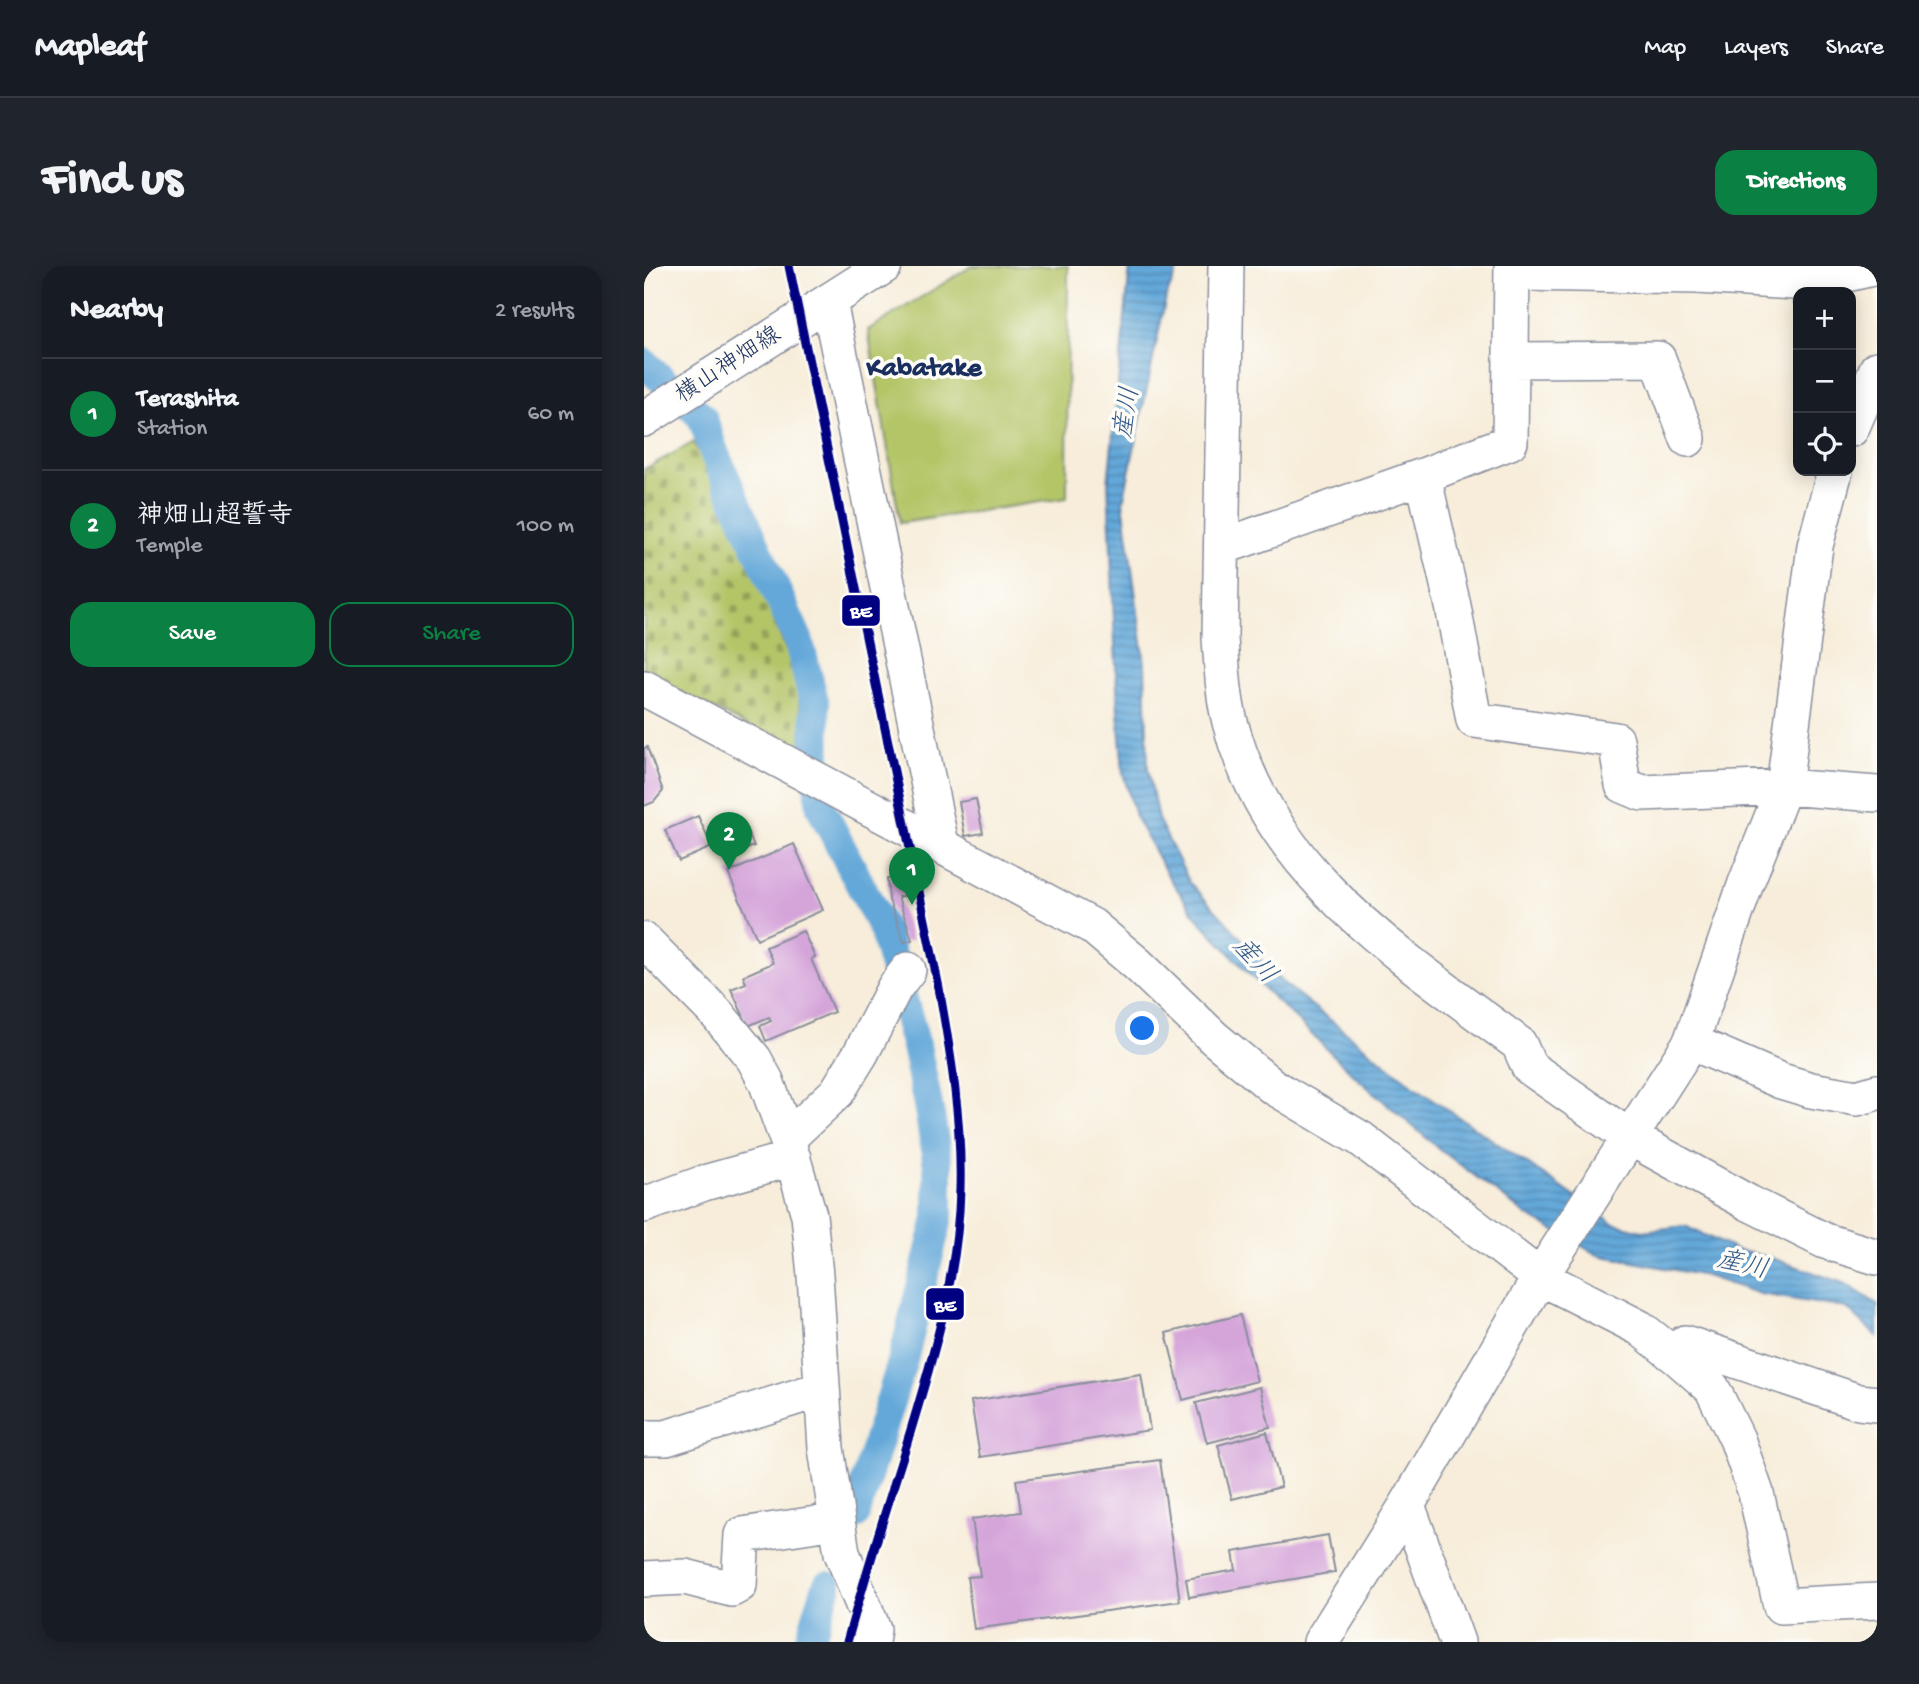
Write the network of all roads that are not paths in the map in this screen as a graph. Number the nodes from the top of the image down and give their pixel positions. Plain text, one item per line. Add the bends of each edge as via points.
1 (884, 266) edge
2 (1226, 266) edge
3 (1877, 267) edge
4 (1512, 270) edge
5 (1799, 287) edge
6 (1811, 287) edge
7 (829, 302) junction
8 (1511, 360) junction
9 (1877, 369) edge
10 (1856, 417) edge
11 (644, 419) edge
12 (1688, 439) dead end
13 (1423, 476) junction
14 (1813, 476) edge
15 (1834, 476) edge
16 (1822, 518) junction
17 (1222, 547) junction
18 (644, 688) edge
19 (1784, 787) junction
20 (1877, 793) edge
21 (941, 844) junction
22 (644, 940) edge
23 (902, 978) dead end
24 (1691, 1042) junction
25 (1877, 1092) edge
26 (1625, 1143) junction
27 (790, 1148) junction
28 (644, 1205) edge
29 (1877, 1257) edge
30 (1547, 1266) junction
31 (1671, 1353) junction
32 (822, 1389) junction
33 (1877, 1404) edge
34 (644, 1438) edge
35 (1407, 1506) junction
36 (837, 1521) junction
37 (644, 1579) edge
38 (1877, 1601) edge
39 (871, 1642) edge
40 (1321, 1642) edge
41 (1457, 1642) edge

1 - 7 street, 横山神畑線
2 - 17 street
3 - 6 street
4 - 5 street via 1698,276
4 - 8 street
7 - 11 street, 横山神畑線
7 - 21 street
8 - 12 street via 1658,359
8 - 13 street via 1510,442
9 - 10 street
13 - 17 street
13 - 19 street via 1474,720 1616,740 1623,785 1642,793
14 - 16 street
15 - 16 street
16 - 19 street
17 - 26 street via 1220,638 1228,710 1250,781 1268,817 1342,906 1518,1044 1529,1067
18 - 21 street
19 - 20 street
19 - 24 street
21 - 30 street via 1092,926 1272,1086 1361,1139
22 - 27 street via 754,1059
23 - 27 street via 837,1092
24 - 25 street via 1811,1090 1857,1098
24 - 26 street
26 - 29 street via 1814,1236
26 - 30 street
27 - 28 street
27 - 32 street via 809,1215
30 - 31 street
30 - 35 street
31 - 33 street via 1685,1343 1859,1402
31 - 38 street via 1712,1388 1737,1439 1756,1493 1781,1606
32 - 34 street via 666,1438
32 - 36 street
35 - 40 street
35 - 41 street
36 - 37 street via 742,1535 739,1585 732,1589 685,1577
36 - 39 street via 842,1553 873,1629

